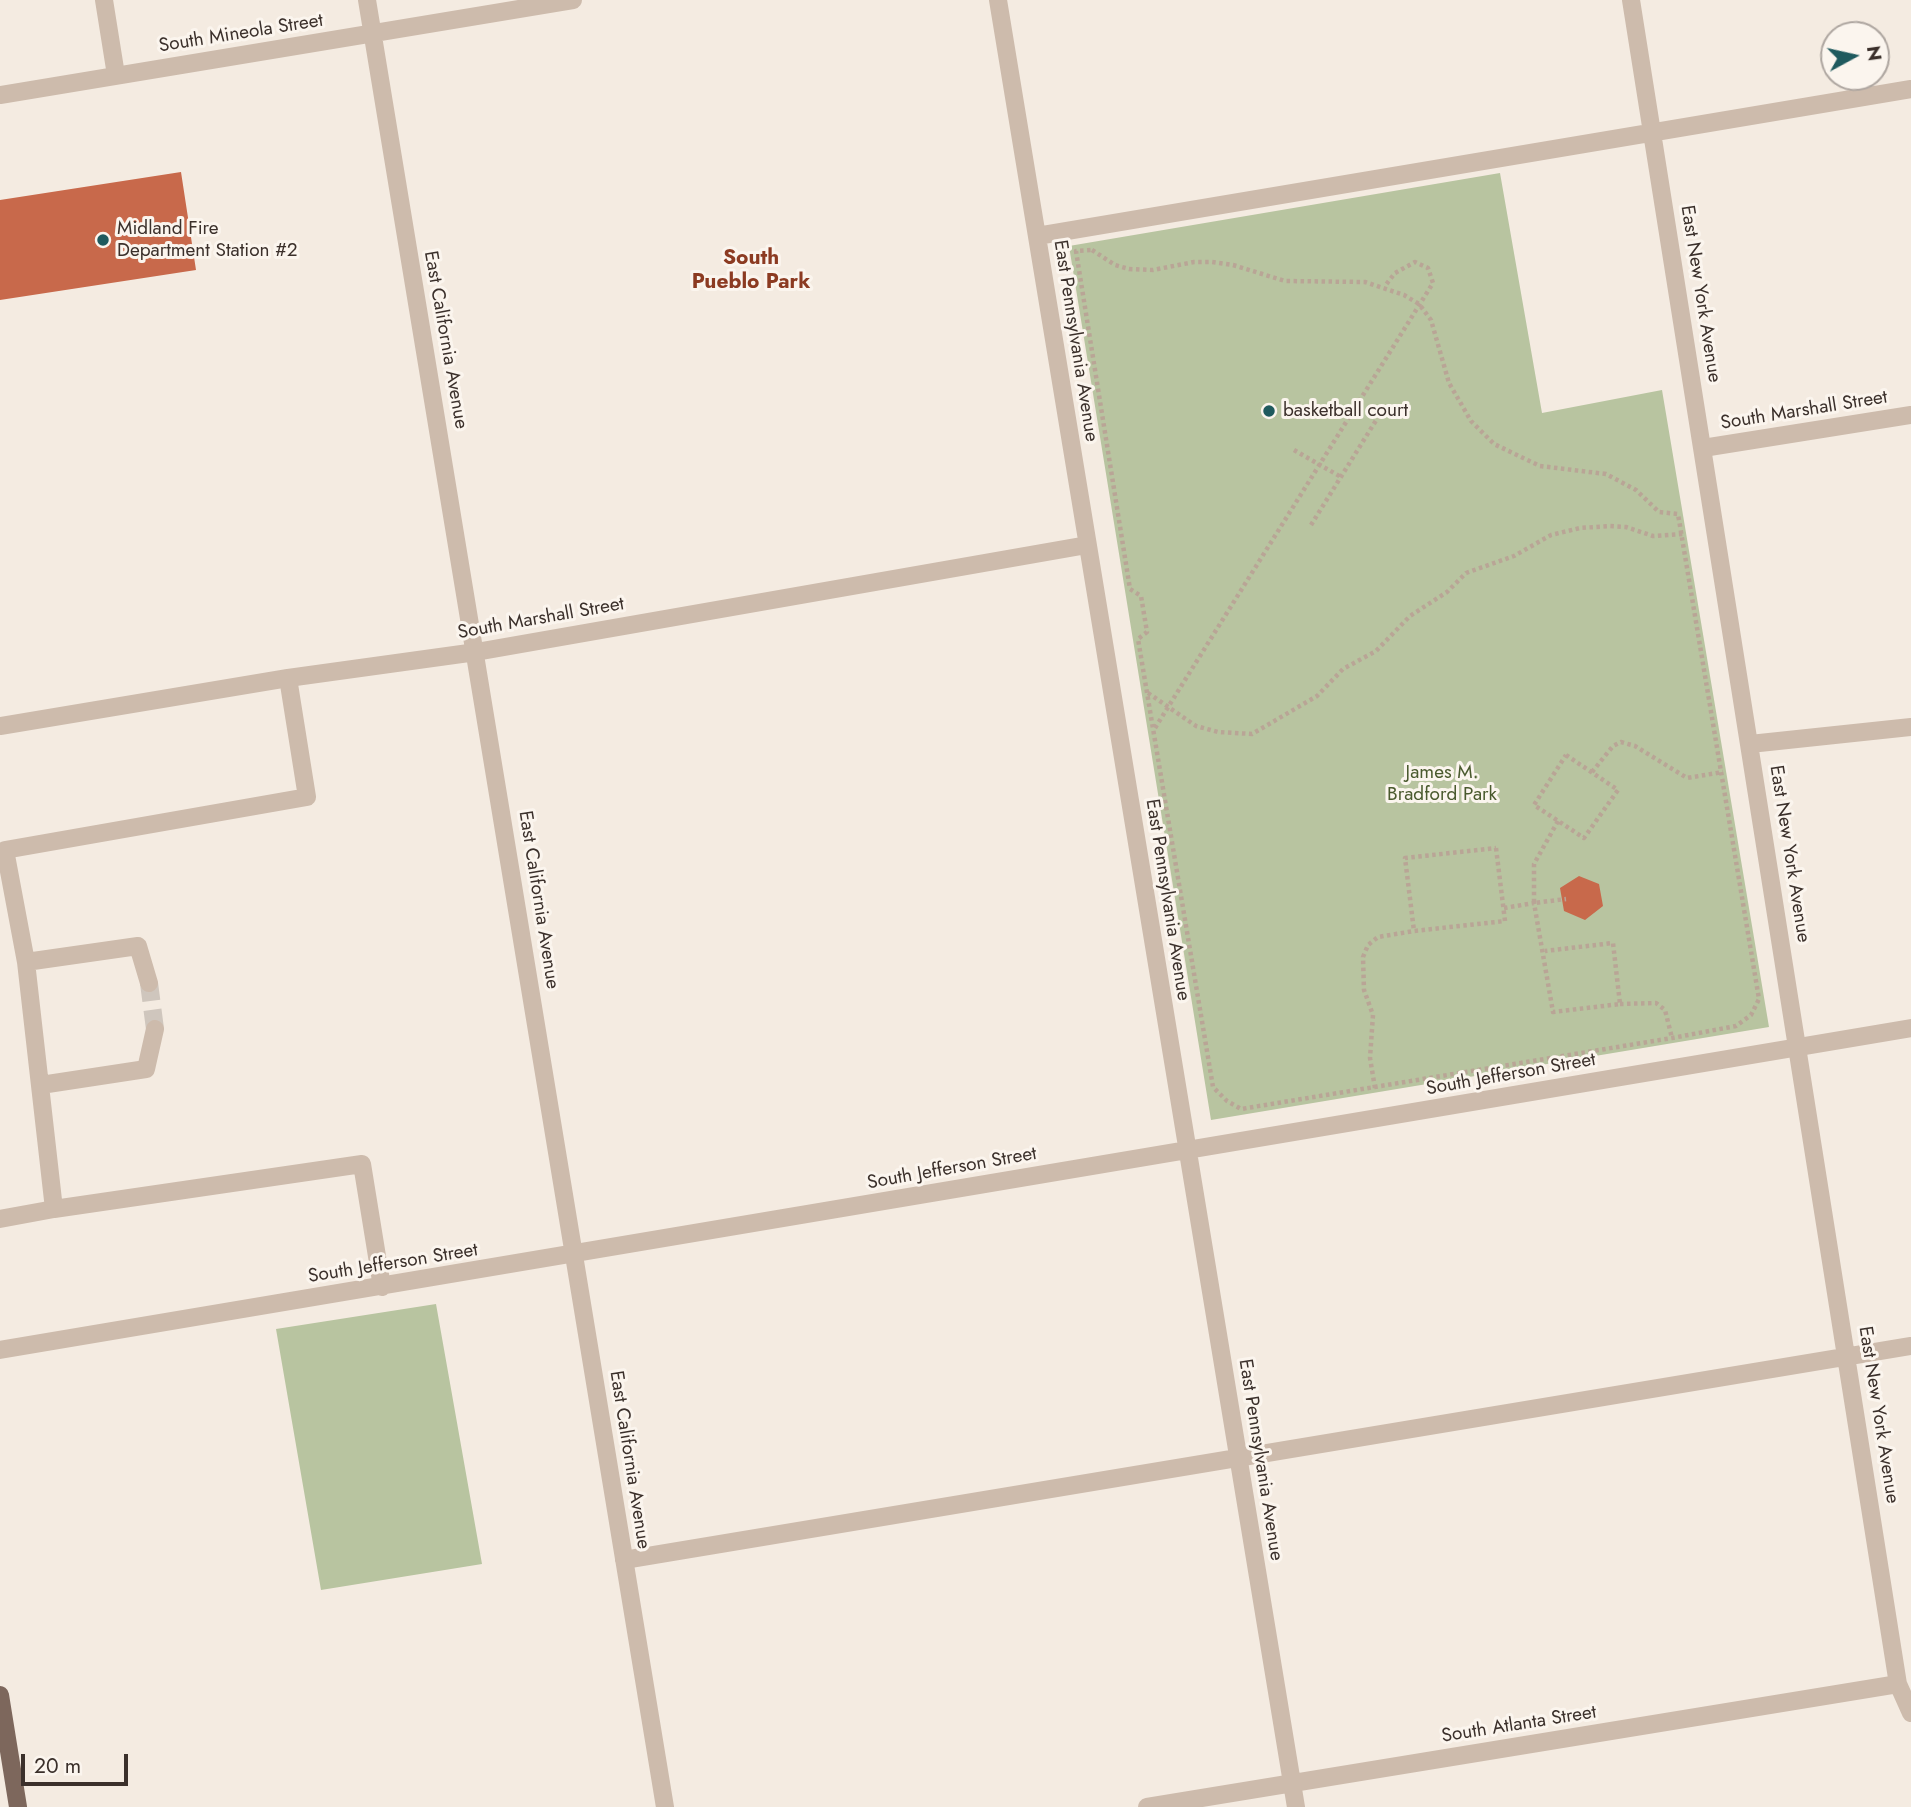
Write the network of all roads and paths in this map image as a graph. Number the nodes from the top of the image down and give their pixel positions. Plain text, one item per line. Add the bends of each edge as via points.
1 (104, 0) edge
2 (367, 0) edge
3 (573, 0) edge
4 (999, 0) edge
5 (1631, 0) edge
6 (372, 33) junction
7 (116, 75) junction
8 (1911, 89) edge
9 (0, 95) edge
10 (1652, 132) junction
11 (1037, 236) junction
12 (1385, 286) junction
13 (1419, 304) junction
14 (1385, 406) dead end
15 (1911, 415) edge
16 (1703, 448) junction
17 (1294, 450) dead end
18 (1319, 465) junction
19 (1341, 477) junction
20 (1311, 525) dead end
21 (1683, 534) junction
22 (1087, 545) junction
23 (476, 652) junction
24 (288, 678) junction
25 (1148, 693) junction
26 (1167, 707) junction
27 (0, 726) edge
28 (1911, 727) edge
29 (1154, 729) junction
30 (1750, 744) junction
31 (1592, 772) junction
32 (1723, 772) junction
33 (1558, 821) junction
34 (3, 850) edge
35 (1566, 899) dead end
36 (1534, 903) junction
37 (1504, 908) junction
38 (1414, 931) junction
39 (1545, 951) junction
40 (26, 961) junction
41 (149, 983) tunnel mouth
42 (1620, 1004) junction
43 (1911, 1028) edge
44 (155, 1029) tunnel mouth
45 (1672, 1038) junction
46 (1799, 1048) junction
47 (41, 1085) junction
48 (1374, 1087) junction
49 (1187, 1150) junction
50 (54, 1209) junction
51 (0, 1219) edge
52 (574, 1255) junction
53 (382, 1287) junction
54 (1911, 1346) edge
55 (0, 1350) edge
56 (1848, 1357) junction
57 (1238, 1456) junction
58 (624, 1560) junction
59 (1898, 1684) junction
60 (0, 1695) edge
61 (1911, 1713) edge
62 (1292, 1784) junction
63 (18, 1807) edge
64 (665, 1807) edge
65 (1147, 1807) edge
66 (1296, 1807) edge

1 - 7 street
2 - 6 street, East California Avenue
3 - 6 street, South Mineola Street
4 - 11 street, East Pennsylvania Avenue
5 - 10 street, East New York Avenue
6 - 7 street, South Mineola Street
6 - 23 street, East California Avenue
7 - 9 street, South Mineola Street
8 - 10 street
10 - 11 street
10 - 16 street, East New York Avenue
11 - 22 street, East Pennsylvania Avenue
12 - 13 path
12 - 13 path via 1405,266 1423,264 1433,283
12 - 25 path via 1285,281 1212,262 1138,270 1115,265 1092,250 1076,251 1130,589 1141,596 1147,632 1138,639
13 - 18 path
13 - 21 path via 1432,320 1449,383 1472,421 1494,444 1540,466 1606,474 1622,481 1658,512 1678,514
14 - 19 path
15 - 16 street, South Marshall Street
16 - 30 street, East New York Avenue
17 - 18 path
18 - 19 path
18 - 26 path
19 - 20 path
21 - 26 path via 1653,536 1626,527 1580,528 1551,535 1514,556 1466,573 1410,616 1376,651 1343,669 1317,696 1252,734 1196,726
21 - 32 path
22 - 23 street, South Marshall Street
22 - 49 street, East Pennsylvania Avenue
23 - 24 street, South Marshall Street
23 - 52 street, East California Avenue
24 - 27 street, South Marshall Street
24 - 34 street via 307,797
25 - 26 path
25 - 29 path
26 - 29 path
28 - 30 street
29 - 48 path via 1213,1087 1241,1109
30 - 46 street, East New York Avenue
31 - 32 path via 1613,746 1621,743 1635,746 1687,778
31 - 33 path via 1566,755 1534,805
31 - 33 path via 1618,790 1584,838
32 - 45 path via 1759,999 1751,1015 1736,1026
33 - 36 path via 1534,864
34 - 40 street
35 - 36 path
36 - 37 path
36 - 39 path
37 - 38 path via 1505,921
37 - 38 path via 1496,848 1405,858
38 - 48 path via 1378,937 1363,957 1364,990 1373,1016 1370,1058
39 - 42 path via 1553,1012
39 - 42 path via 1613,943
40 - 41 street via 138,946
40 - 47 street
42 - 45 path via 1656,1003 1665,1010
43 - 46 street, South Jefferson Street
44 - 47 street via 146,1069
45 - 48 path
46 - 49 street, South Jefferson Street
46 - 56 street, East New York Avenue
47 - 50 street
49 - 52 street, South Jefferson Street
49 - 57 street, East Pennsylvania Avenue
50 - 51 street
50 - 53 street via 362,1164
52 - 53 street, South Jefferson Street
52 - 58 street, East California Avenue
53 - 55 street, South Jefferson Street
54 - 56 street
56 - 57 street
56 - 59 street, East New York Avenue
57 - 58 street
57 - 62 street, East Pennsylvania Avenue
58 - 64 street, East California Avenue
59 - 61 street, East New York Avenue
59 - 62 street, South Atlanta Street
60 - 63 main road
62 - 65 street, South Atlanta Street
62 - 66 street, East Pennsylvania Avenue

